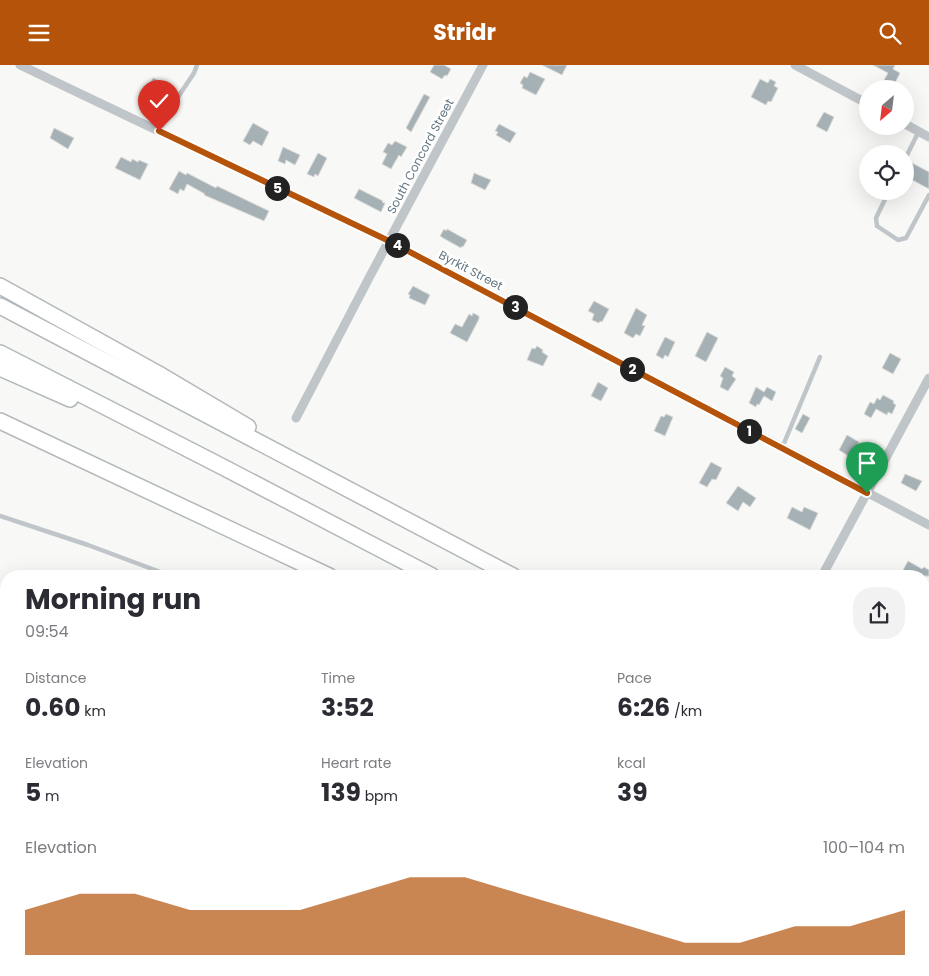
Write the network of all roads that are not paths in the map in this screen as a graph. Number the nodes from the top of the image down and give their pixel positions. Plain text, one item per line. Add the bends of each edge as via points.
1 (20, 65) edge
2 (197, 65) edge
3 (483, 65) edge
4 (795, 65) edge
5 (859, 99) edge
6 (914, 128) edge
7 (159, 131) junction
8 (919, 131) junction
9 (929, 137) edge
10 (912, 145) edge
11 (929, 195) edge
12 (885, 200) edge
13 (389, 241) junction
14 (0, 286) edge
15 (0, 306) edge
16 (0, 353) edge
17 (820, 357) dead end
18 (0, 368) edge
19 (929, 378) edge
20 (296, 418) dead end
21 (0, 421) edge
22 (782, 448) junction
23 (219, 465) junction
24 (867, 493) junction
25 (0, 516) edge
26 (929, 525) edge
27 (432, 535) junction
28 (155, 570) edge
29 (316, 570) edge
30 (420, 570) edge
31 (501, 570) edge
32 (825, 570) edge

1 - 7 street, Byrkit Street
2 - 7 lane
3 - 13 street, South Concord Street
4 - 5 street
6 - 8 street
7 - 13 street, Byrkit Street
8 - 9 street
8 - 10 lane
11 - 12 lane via 906,237 898,240 877,226 876,218
13 - 20 street, South Concord Street
13 - 22 street, Byrkit Street
14 - 27 highway via 157,373
15 - 27 highway
16 - 23 highway
17 - 22 lane
18 - 23 highway
19 - 24 street
21 - 29 highway
22 - 24 street, Byrkit Street
23 - 30 highway
24 - 26 street, Byrkit Street
24 - 32 street
25 - 28 lane
27 - 31 highway

